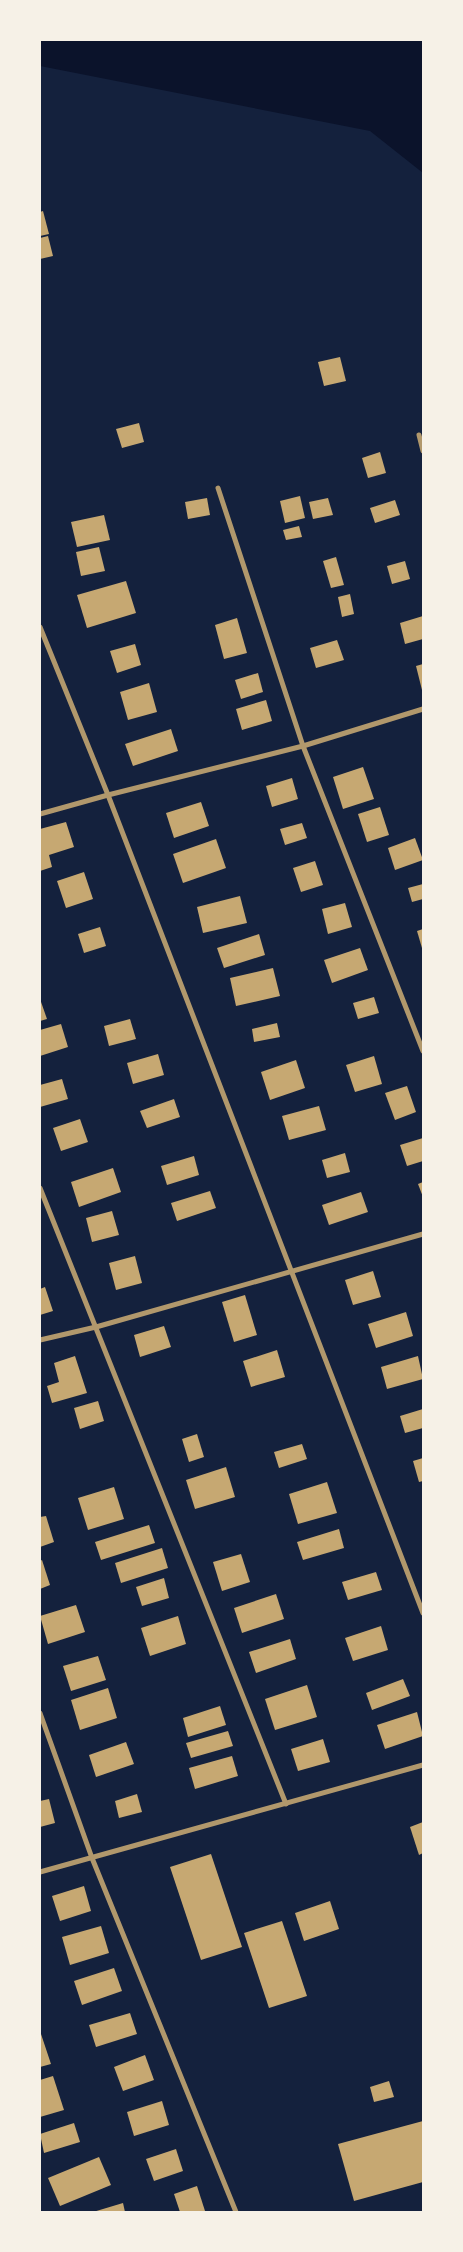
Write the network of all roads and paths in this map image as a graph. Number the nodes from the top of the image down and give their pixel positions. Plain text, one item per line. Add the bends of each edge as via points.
1 (419, 435) dead end
2 (423, 451) edge
3 (218, 488) dead end
4 (40, 627) edge
5 (423, 709) edge
6 (303, 746) junction
7 (108, 795) junction
8 (40, 814) edge
9 (423, 1051) edge
10 (40, 1188) edge
11 (423, 1234) edge
12 (292, 1272) junction
13 (96, 1327) junction
14 (40, 1340) edge
15 (423, 1613) edge
16 (40, 1713) edge
17 (423, 1765) edge
18 (286, 1804) junction
19 (92, 1858) junction
20 (40, 1872) edge
21 (236, 2212) edge

1 - 2 street
3 - 6 street
4 - 7 street
5 - 6 street
6 - 7 street
6 - 9 street
7 - 8 street
7 - 12 street
10 - 13 street
11 - 12 street
12 - 13 street
12 - 15 street
13 - 14 street
13 - 18 street
16 - 19 street
17 - 18 street
18 - 19 street
19 - 20 street
19 - 21 street

